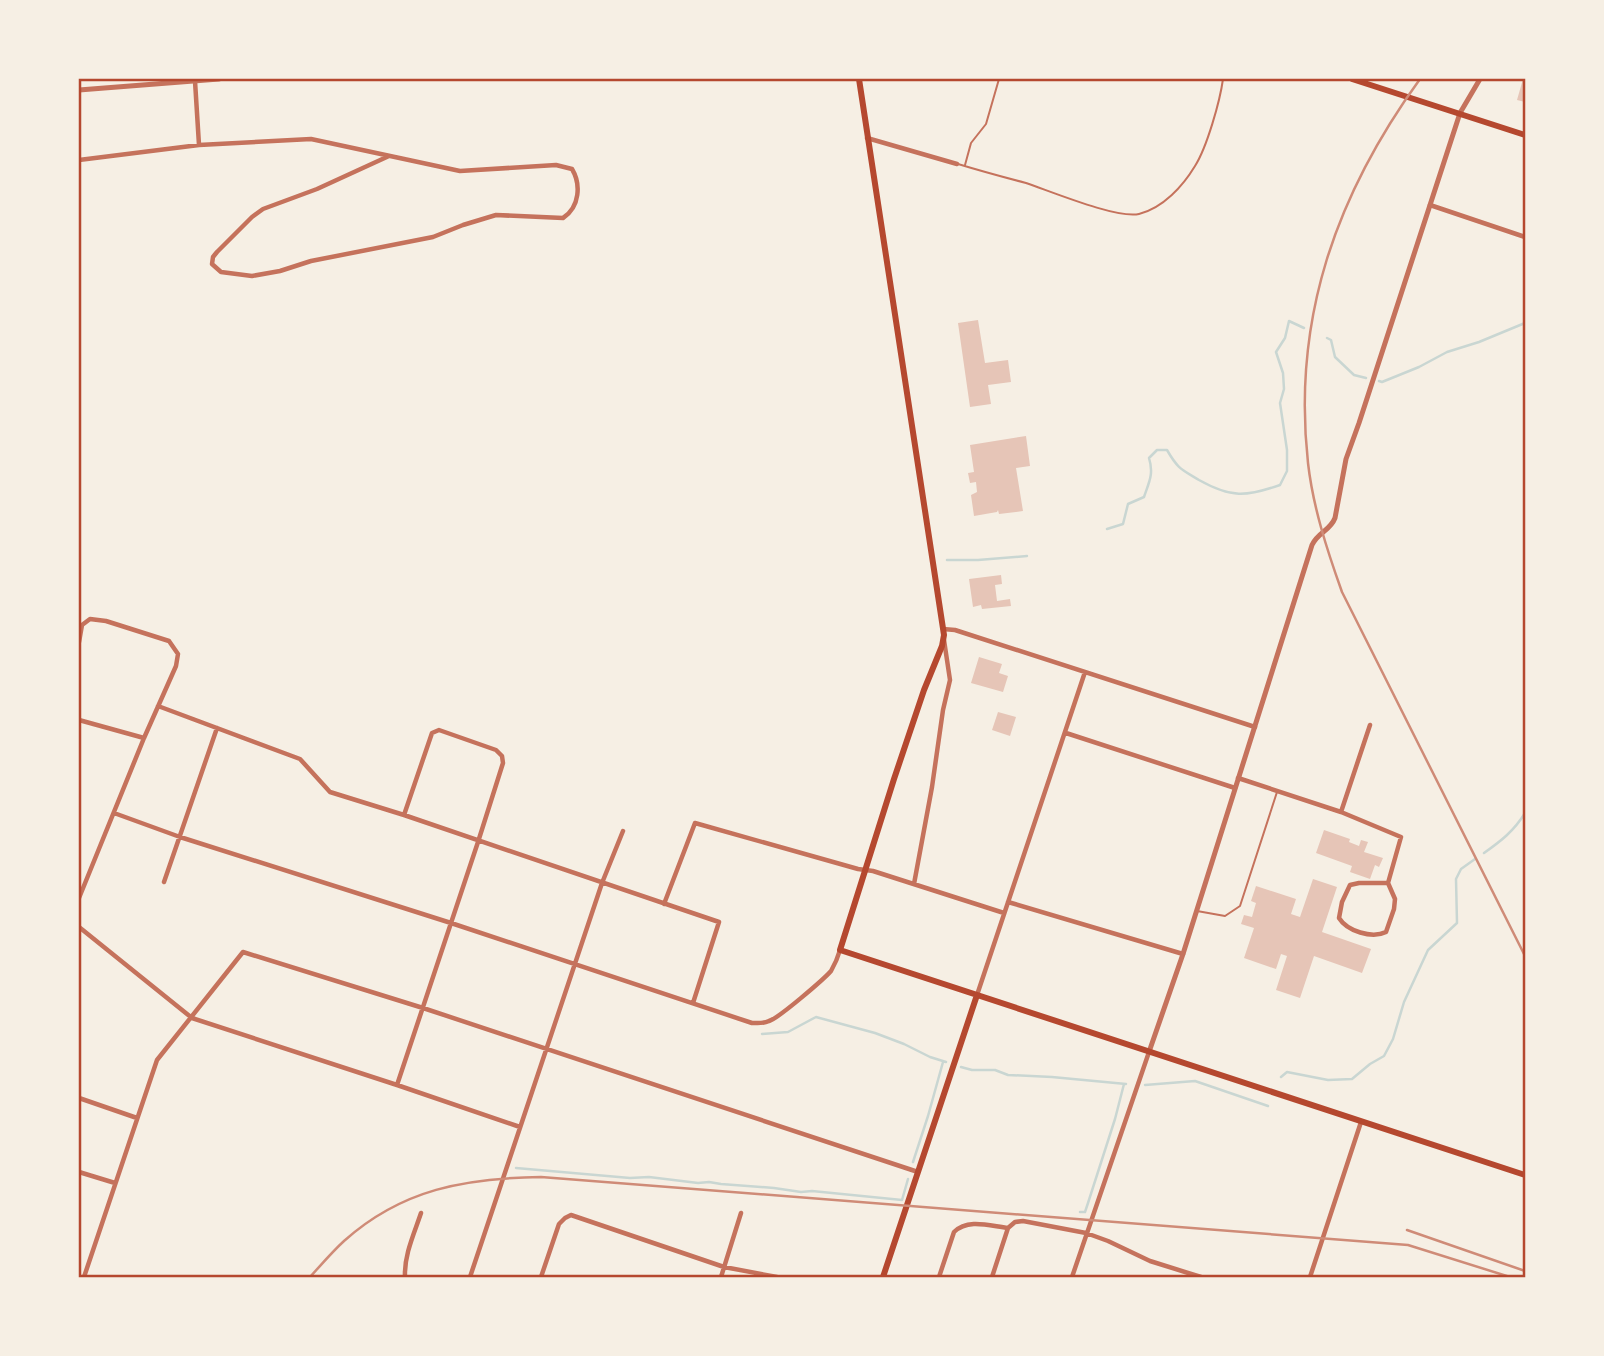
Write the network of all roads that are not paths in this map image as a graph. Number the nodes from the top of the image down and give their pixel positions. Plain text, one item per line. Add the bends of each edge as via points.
1 (219, 79) edge
2 (859, 79) edge
3 (999, 79) edge
4 (1223, 79) edge
5 (1352, 79) edge
6 (1480, 79) edge
7 (195, 81) junction
8 (79, 90) edge
9 (1460, 113) junction
10 (1525, 135) edge
11 (867, 138) junction
12 (199, 145) junction
13 (389, 156) junction
14 (79, 160) edge
15 (957, 164) joint
16 (965, 166) junction
17 (1429, 205) junction
18 (1525, 237) edge
19 (943, 632) junction
20 (79, 642) edge
21 (1085, 672) junction
22 (158, 706) junction
23 (79, 720) edge
24 (1370, 725) dead end
25 (1255, 727) junction
26 (217, 728) junction
27 (1066, 733) junction
28 (144, 738) junction
29 (1238, 778) junction
30 (1235, 788) junction
31 (1277, 791) junction
32 (1341, 812) junction
33 (114, 813) junction
34 (404, 816) junction
35 (623, 831) dead end
36 (180, 837) junction
37 (478, 842) junction
38 (865, 870) junction
39 (164, 882) dead end
40 (602, 883) junction
41 (1388, 883) junction
42 (914, 884) junction
43 (79, 898) edge
44 (1008, 902) junction
45 (664, 904) junction
46 (1196, 911) junction
47 (1004, 912) junction
48 (451, 923) junction
49 (79, 927) edge
50 (840, 950) junction
51 (1183, 954) junction
52 (575, 965) junction
53 (977, 995) junction
54 (692, 1004) junction
55 (423, 1009) junction
56 (192, 1018) junction
57 (547, 1050) junction
58 (1149, 1052) junction
59 (397, 1085) junction
60 (79, 1098) edge
61 (136, 1118) junction
62 (1361, 1122) junction
63 (520, 1127) junction
64 (79, 1172) edge
65 (918, 1172) junction
66 (1525, 1175) edge
67 (115, 1183) junction
68 (421, 1213) dead end
69 (741, 1213) dead end
70 (1008, 1228) junction
71 (1087, 1233) junction
72 (724, 1267) junction
73 (84, 1277) edge
74 (405, 1277) edge
75 (470, 1277) edge
76 (541, 1277) edge
77 (720, 1277) edge
78 (777, 1277) edge
79 (883, 1277) edge
80 (939, 1277) edge
81 (992, 1277) edge
82 (1072, 1277) edge
83 (1201, 1277) edge
84 (1310, 1277) edge

1 - 7 street
2 - 11 main road
3 - 16 lane via 986,124 971,143
4 - 16 lane via 1196,165 1160,206 1137,215 1109,211
5 - 9 main road
6 - 9 street
7 - 8 street
7 - 12 street
9 - 10 main road
9 - 17 street
11 - 15 street
11 - 19 main road
12 - 13 street via 311,139
12 - 14 street
13 - 13 street via 263,209 217,252 212,264 221,272 252,276 433,237 496,215 563,218 576,199 577,178 572,169 556,164 460,171
15 - 16 lane
17 - 18 street
17 - 25 street via 1346,459 1335,518 1312,545
19 - 21 street via 955,630
19 - 38 main road via 943,646
19 - 42 street via 950,680
20 - 22 street via 82,625 90,619 169,641 178,653 176,666
21 - 25 street
21 - 27 street
22 - 26 street
22 - 28 street
23 - 28 street
24 - 32 street
25 - 29 street
26 - 34 street via 300,759 330,792
26 - 36 street
27 - 30 street
27 - 44 street
28 - 33 street
29 - 30 street
29 - 31 street
30 - 46 street
31 - 32 street
31 - 46 lane via 1240,906 1224,916
32 - 41 street via 1401,838
33 - 36 street
33 - 43 street
34 - 37 street
34 - 37 street via 432,733 439,730 496,750 503,763
35 - 40 street
36 - 39 street
36 - 48 street
37 - 40 street
37 - 48 street
38 - 42 street
38 - 45 street via 695,823
38 - 50 main road
40 - 45 street
40 - 52 street
41 - 41 street via 1350,885 1339,918 1344,925 1365,934 1386,932 1395,899
42 - 47 street
44 - 47 street
44 - 51 street
45 - 54 street via 719,922
46 - 51 street
47 - 53 street
48 - 52 street
48 - 55 street
49 - 56 street
50 - 53 main road
50 - 54 street via 825,976 774,1019 761,1024
51 - 58 street
52 - 54 street
52 - 57 street
53 - 58 main road
53 - 65 main road
55 - 56 street via 243,952
55 - 57 street
55 - 59 street
56 - 59 street
56 - 61 street via 157,1060
57 - 63 street
57 - 65 street
58 - 62 main road
58 - 71 street
59 - 63 street
60 - 61 street
61 - 67 street
62 - 66 main road
62 - 84 street
63 - 75 street
64 - 67 street
65 - 79 main road
67 - 73 street
68 - 74 street via 407,1254
69 - 72 street
70 - 71 street via 1015,1222 1031,1222
70 - 80 street via 968,1224 958,1228
70 - 81 street
71 - 82 street
71 - 83 street
72 - 76 street via 571,1216 559,1224
72 - 77 street
72 - 78 street

